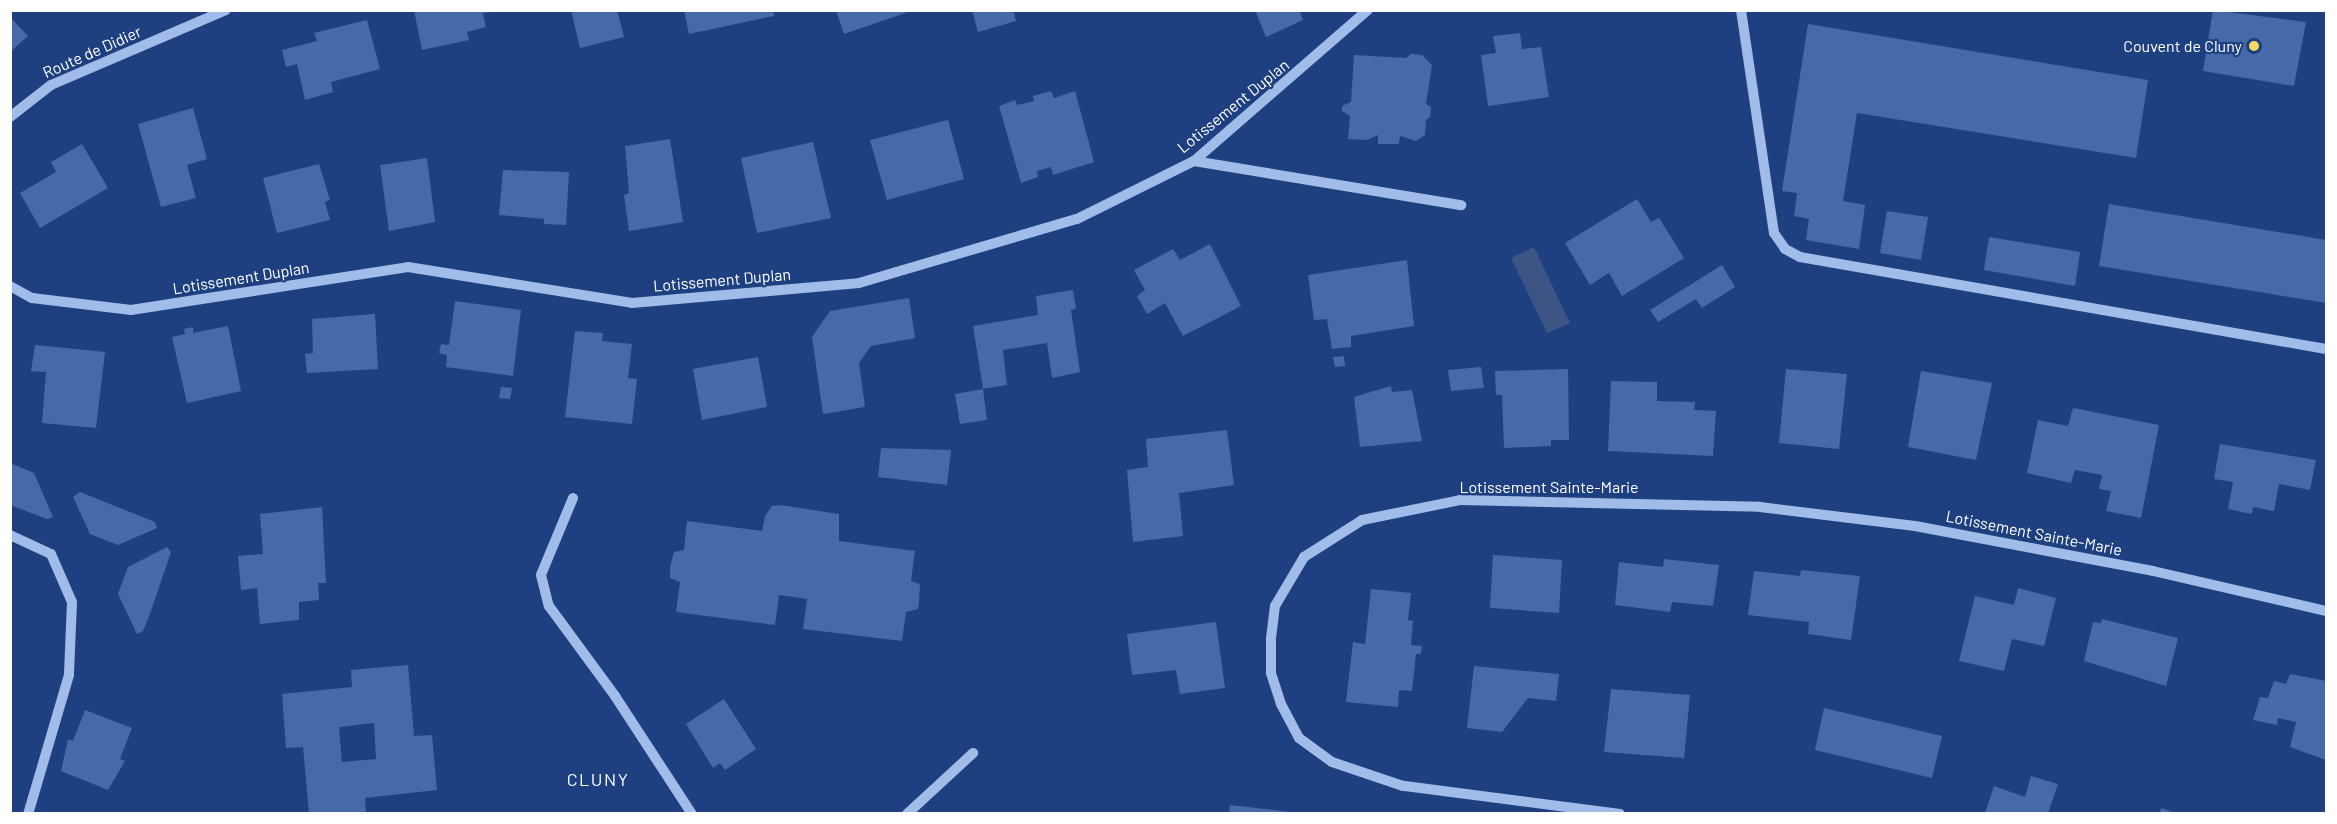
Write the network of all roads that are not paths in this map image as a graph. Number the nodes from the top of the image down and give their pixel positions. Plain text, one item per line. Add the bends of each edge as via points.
1 (226, 10) edge
2 (1368, 10) edge
3 (1741, 10) edge
4 (10, 117) edge
5 (1194, 161) junction
6 (1461, 205) dead end
7 (10, 286) edge
8 (2326, 349) edge
9 (573, 498) dead end
10 (10, 535) edge
11 (2326, 610) edge
12 (973, 753) dead end
13 (28, 813) edge
14 (692, 813) edge
15 (907, 813) edge
16 (1620, 813) edge

1 - 4 street, Route de Didier via 51,85
2 - 5 street, Lotissement Duplan
3 - 8 street via 1774,233 1785,249 1800,257
5 - 6 street
5 - 7 street, Lotissement Duplan via 1077,219 859,283 632,303 408,267 131,310 32,298
9 - 14 street via 541,575 549,606 615,696
10 - 13 street via 51,554 72,602 69,675
11 - 16 street, Lotissement Sainte-Marie via 2153,571 1915,526 1760,507 1460,500 1362,520 1304,557 1275,606 1271,638 1271,673 1281,704 1299,738 1332,762 1403,786
12 - 15 street

